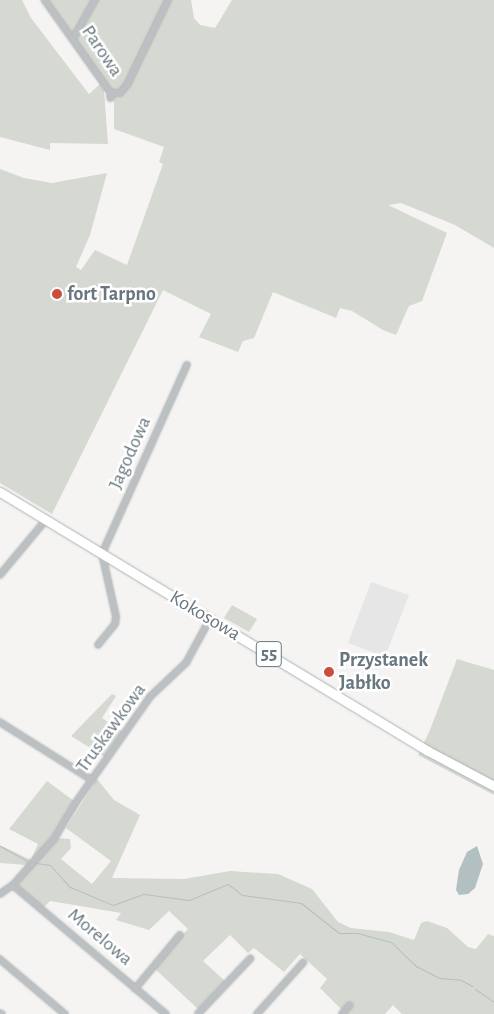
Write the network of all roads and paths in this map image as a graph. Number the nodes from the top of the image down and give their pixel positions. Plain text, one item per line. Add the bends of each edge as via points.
1 (45, 0) edge
2 (95, 0) edge
3 (168, 0) edge
4 (74, 39) junction
5 (187, 365) dead end
6 (0, 492) edge
7 (46, 520) junction
8 (102, 554) junction
9 (0, 575) edge
10 (210, 619) junction
11 (98, 645) dead end
12 (0, 722) edge
13 (92, 780) junction
14 (494, 786) edge
15 (13, 885) junction
16 (0, 894) edge
17 (180, 935) dead end
18 (0, 959) edge
19 (250, 959) dead end
20 (302, 963) dead end
21 (135, 989) junction
22 (349, 1006) dead end
23 (65, 1014) edge
24 (166, 1014) edge
25 (198, 1014) edge
26 (257, 1014) edge
27 (342, 1014) edge

1 - 4 street, Parowa
2 - 4 street
3 - 4 street, Parowa via 127,85 120,93 111,95 77,49
5 - 8 street, Jagodowa
6 - 7 main road, 55
7 - 8 main road, Kokosowa / 55
7 - 9 street
8 - 10 main road, Kokosowa / 55
8 - 11 street via 116,616 112,630
10 - 13 street, Truskawkowa via 186,663 150,697
10 - 14 main road, Kokosowa / 55 via 428,751
12 - 13 street
13 - 15 street, Truskawkowa via 60,832
15 - 16 street, Truskawkowa
15 - 21 street, Morelowa
17 - 21 street
18 - 23 street
19 - 25 street
20 - 26 street
21 - 24 street, Morelowa
22 - 27 street

